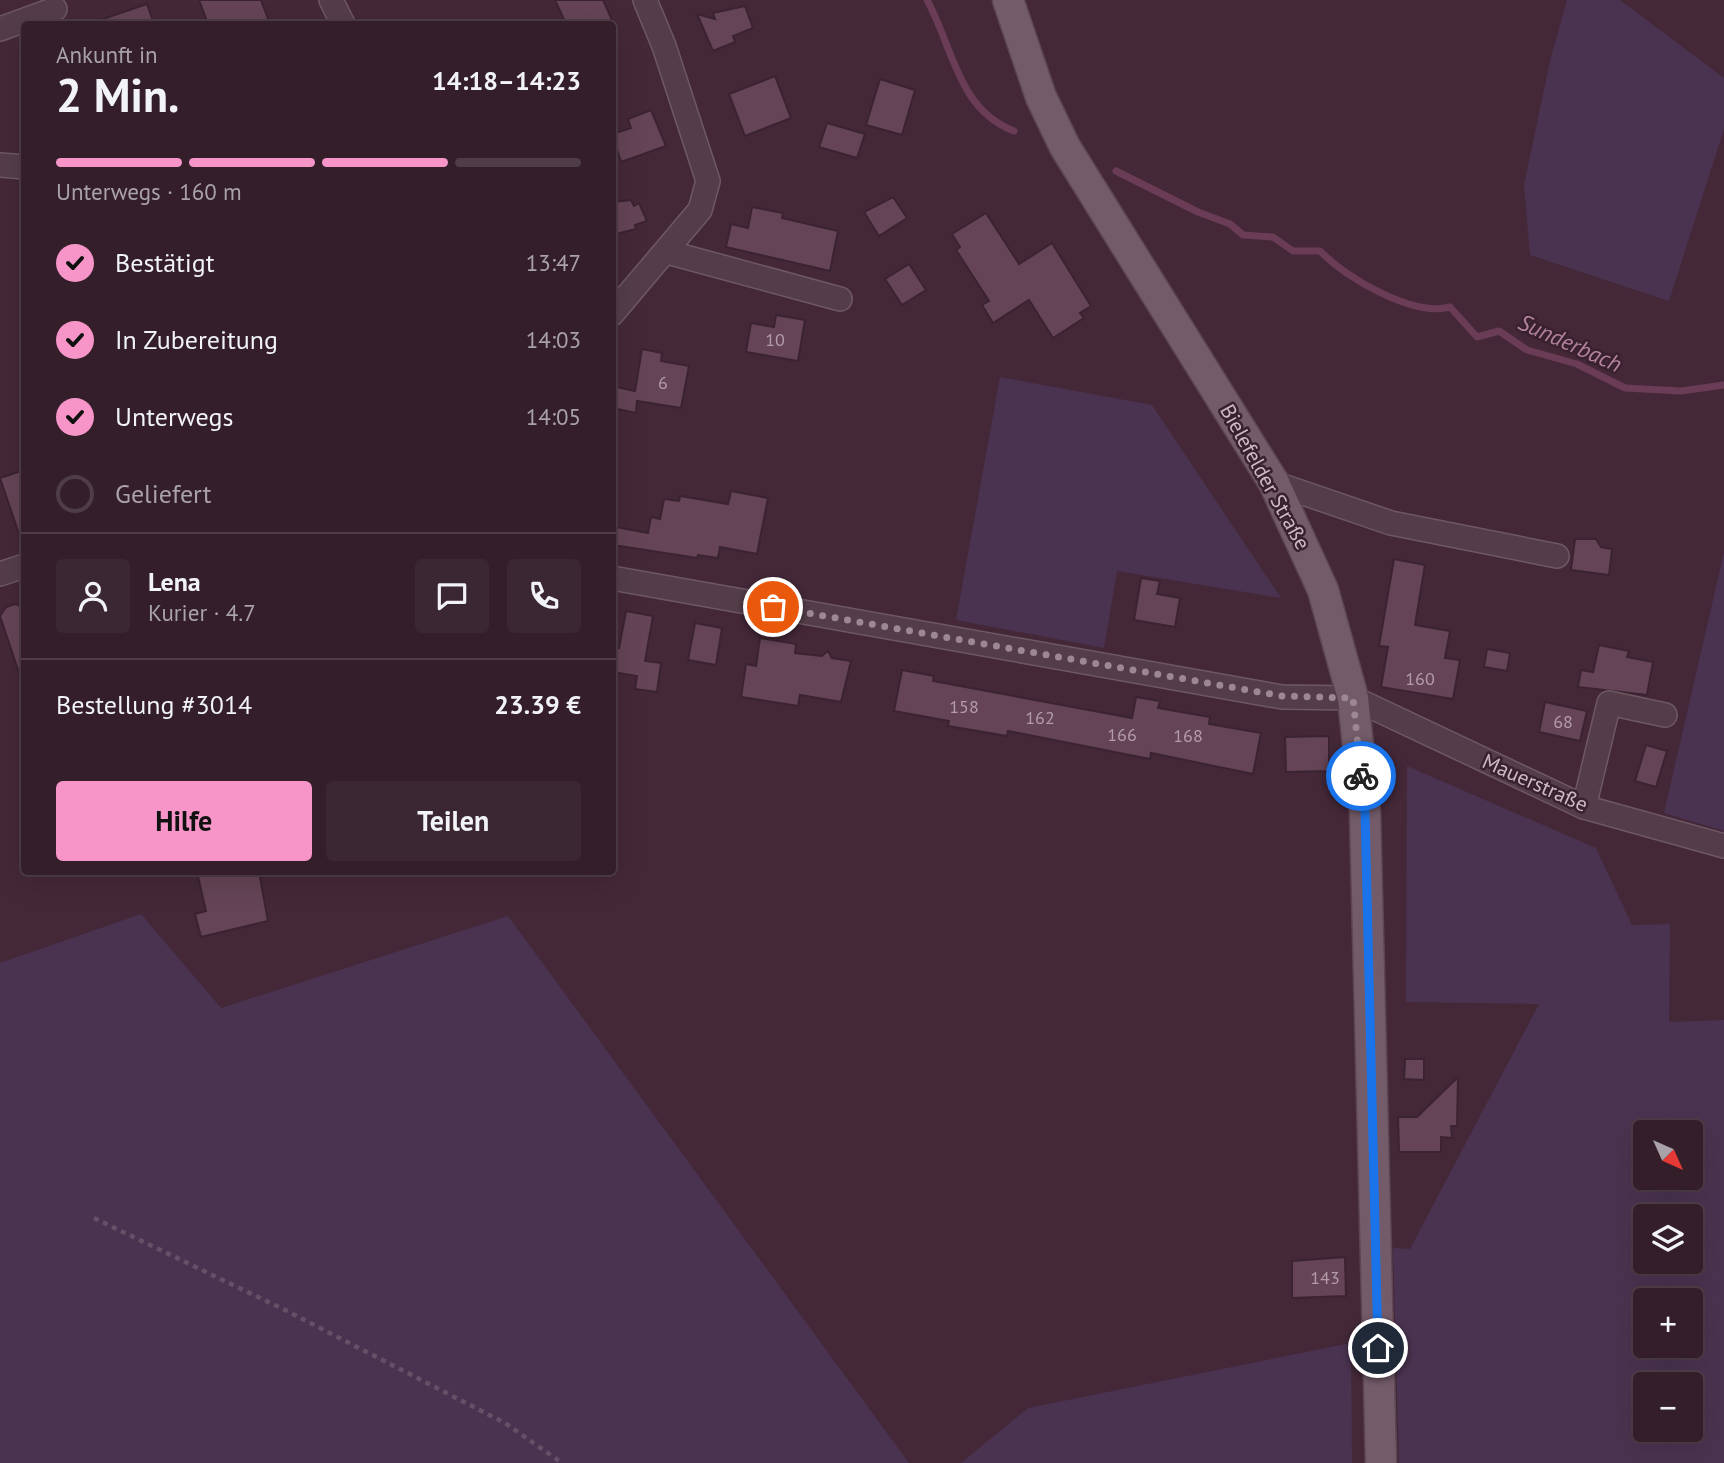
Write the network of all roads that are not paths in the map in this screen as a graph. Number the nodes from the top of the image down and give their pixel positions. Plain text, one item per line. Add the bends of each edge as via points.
1 (331, 0) edge
2 (645, 0) edge
3 (1008, 0) edge
4 (56, 11) edge
5 (25, 21) edge
6 (342, 21) edge
7 (21, 22) edge
8 (0, 29) edge
9 (0, 165) edge
10 (21, 167) edge
11 (667, 252) junction
12 (840, 299) dead end
13 (616, 309) edge
14 (1274, 483) junction
15 (1557, 556) dead end
16 (21, 567) edge
17 (0, 574) edge
18 (616, 579) edge
19 (1353, 698) junction
20 (1665, 715) dead end
21 (1584, 807) junction
22 (1724, 846) edge
23 (1381, 1463) edge

1 - 6 street
2 - 11 street via 708,181 700,210
3 - 14 main road, Bielefelder Straße via 1041,97 1065,147
4 - 5 street
7 - 8 street
9 - 10 street
11 - 12 street
11 - 13 street
14 - 15 street via 1391,523
14 - 19 main road, Bielefelder Straße via 1323,590
16 - 17 street
18 - 19 street via 1282,696
19 - 21 street, Mauerstraße
19 - 23 main road, Bielefelder Straße via 1365,812
20 - 21 street via 1609,703
21 - 22 street, Mauerstraße

